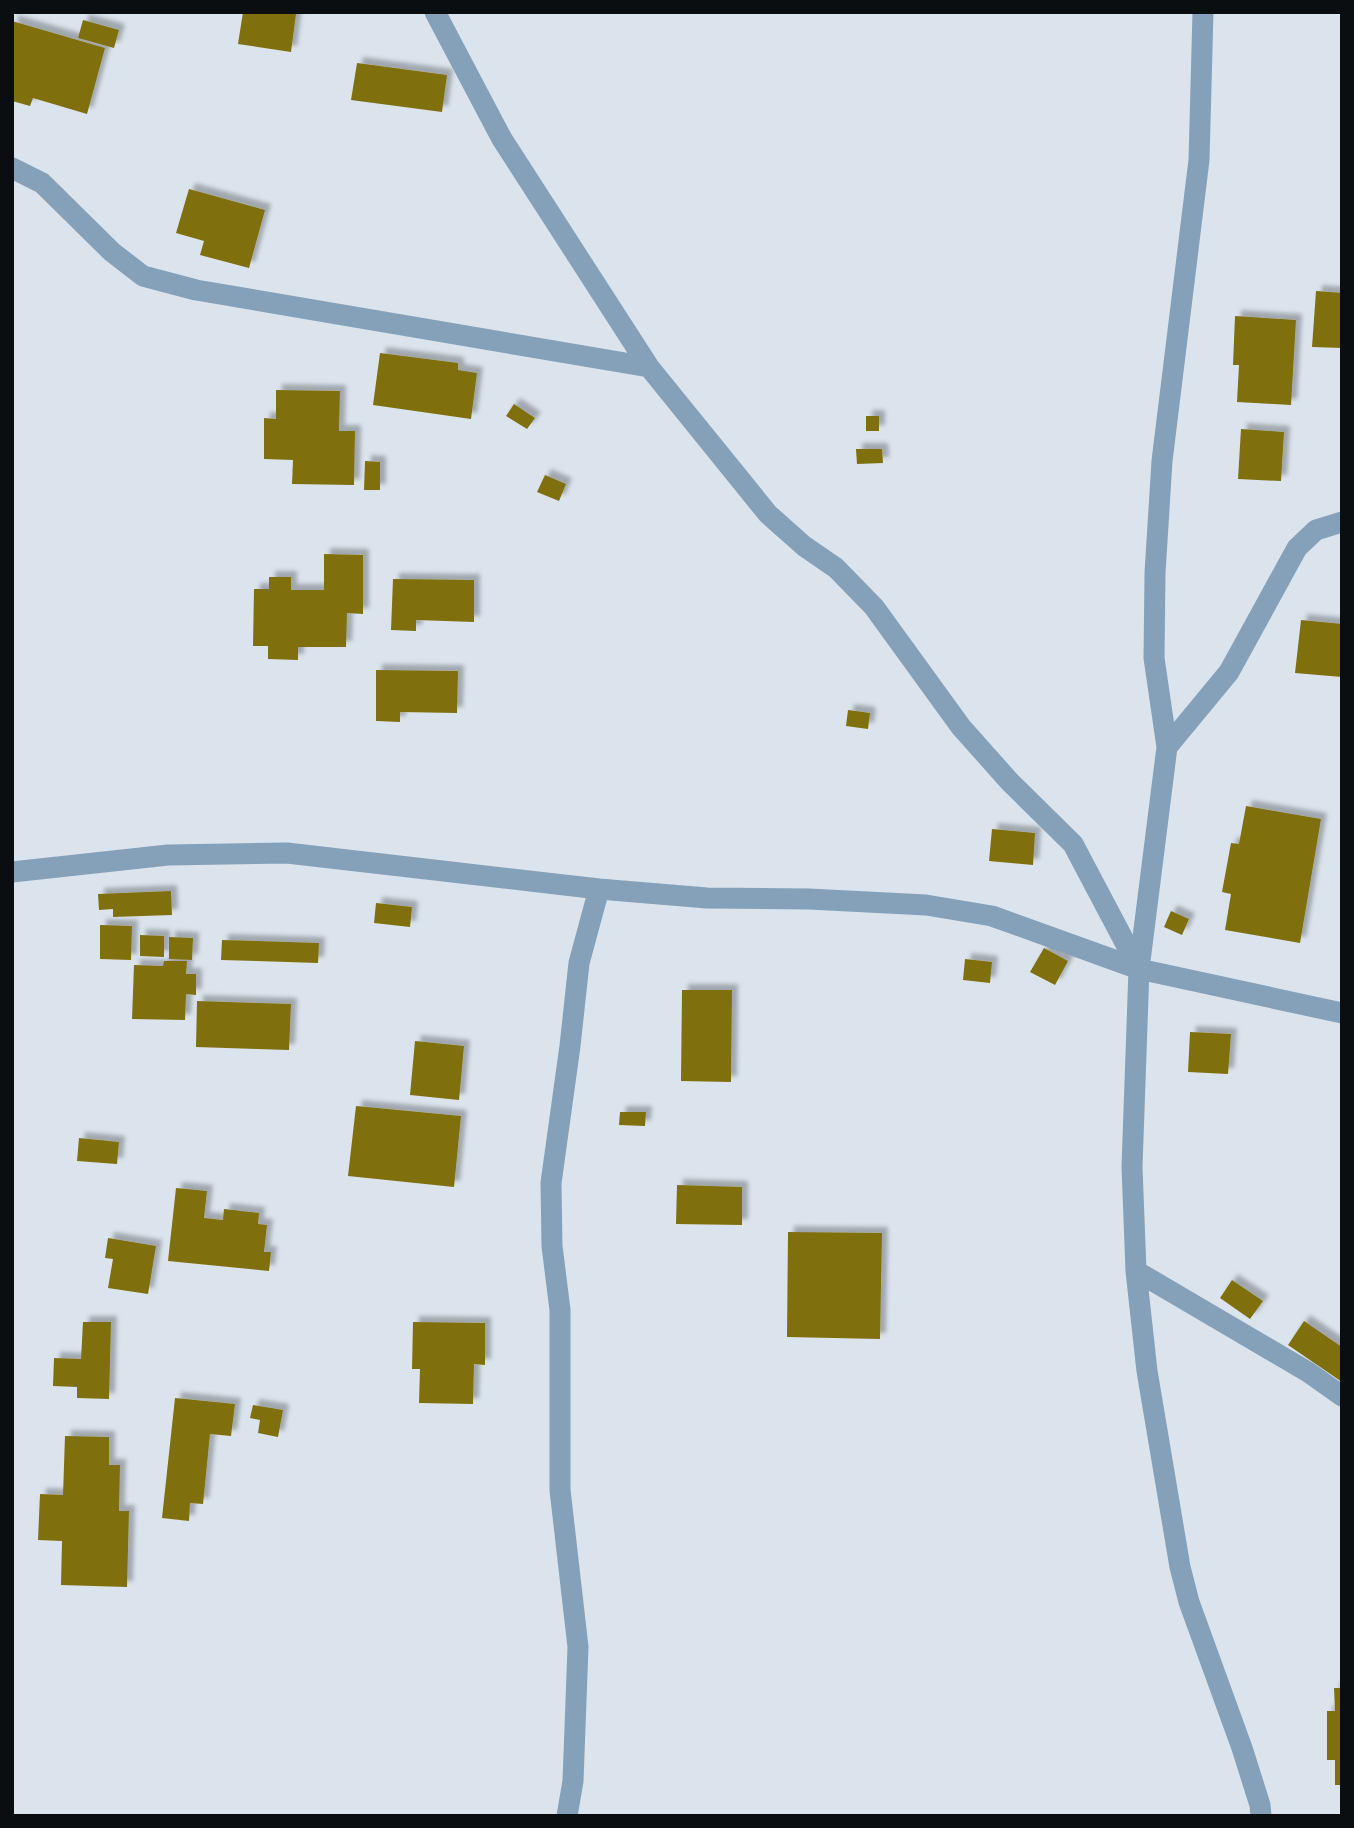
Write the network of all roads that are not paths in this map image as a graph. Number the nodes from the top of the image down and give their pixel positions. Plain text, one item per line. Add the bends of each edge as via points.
1 (435, 12) edge
2 (1203, 12) edge
3 (12, 168) edge
4 (649, 367) junction
5 (1342, 522) edge
6 (1167, 747) junction
7 (12, 872) edge
8 (599, 889) junction
9 (1139, 969) junction
10 (1342, 1013) edge
11 (1136, 1271) junction
12 (1342, 1396) edge
13 (567, 1816) edge
14 (1261, 1816) edge

1 - 4 street via 502,139
2 - 6 street via 1199,160 1162,461 1155,573 1154,658
3 - 4 street via 42,183 143,276 196,290
4 - 9 street via 768,513 874,607 961,727 1073,844
5 - 6 street via 1316,530 1297,548 1229,672
6 - 9 street
7 - 8 street via 168,855 287,853
8 - 9 street via 707,898 926,905 992,916
8 - 13 street via 579,963 551,1183 560,1310 561,1490 578,1647 573,1781
9 - 10 street
9 - 11 street via 1132,1167
11 - 12 street
11 - 14 street via 1147,1371 1180,1567

